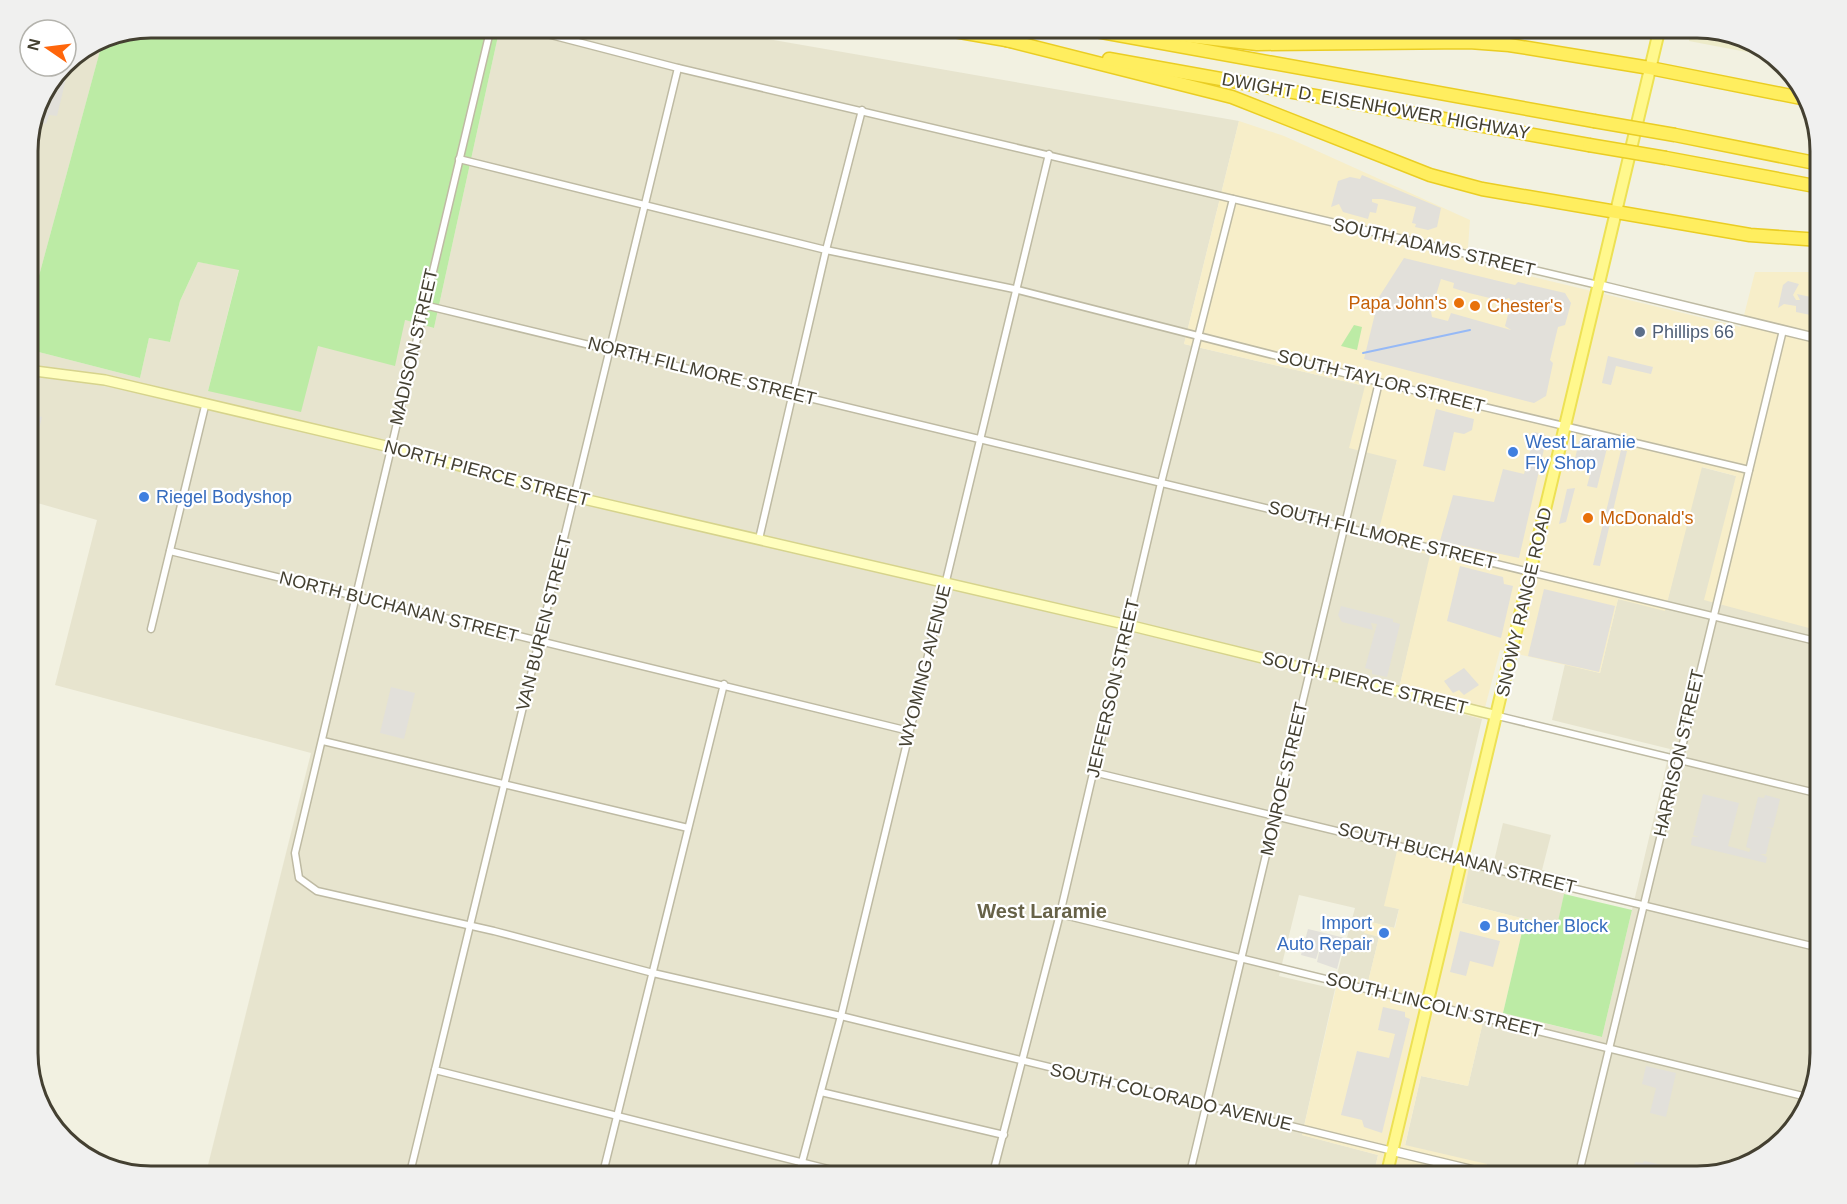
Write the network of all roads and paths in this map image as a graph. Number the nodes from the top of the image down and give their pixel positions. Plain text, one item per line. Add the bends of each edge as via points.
1 (488, 38) edge
2 (562, 38) edge
3 (994, 38) edge
4 (1135, 38) edge
5 (1192, 38) edge
6 (1657, 38) edge
7 (1006, 40) junction
8 (678, 68) junction
9 (1650, 68) junction
10 (1796, 97) edge
11 (862, 110) junction
12 (1048, 154) junction
13 (459, 159) junction
14 (1810, 162) edge
15 (1810, 185) edge
16 (1233, 199) junction
17 (645, 206) junction
18 (1616, 212) junction
19 (1810, 239) edge
20 (826, 250) junction
21 (1598, 285) junction
22 (1014, 289) junction
23 (424, 305) junction
24 (1783, 330) junction
25 (1199, 336) junction
26 (1810, 337) edge
27 (610, 349) junction
28 (38, 371) edge
29 (1379, 382) junction
30 (794, 393) junction
31 (205, 406) junction
32 (1564, 426) junction
33 (979, 438) junction
34 (390, 447) junction
35 (1749, 470) junction
36 (1161, 483) junction
37 (574, 497) junction
38 (1343, 525) junction
39 (759, 539) junction
40 (170, 551) junction
41 (1531, 572) junction
42 (945, 584) junction
43 (355, 594) junction
44 (1713, 615) junction
45 (1128, 625) junction
46 (151, 629) dead end
47 (1810, 639) edge
48 (540, 642) junction
49 (1310, 670) junction
50 (724, 684) junction
51 (1498, 716) junction
52 (909, 731) junction
53 (322, 741) junction
54 (1679, 759) junction
55 (1093, 771) junction
56 (504, 784) junction
57 (1810, 792) edge
58 (1276, 814) junction
59 (688, 828) junction
60 (1463, 860) junction
61 (299, 878) joint
62 (1643, 904) junction
63 (1060, 914) junction
64 (471, 926) junction
65 (1810, 946) edge
66 (1241, 958) junction
67 (653, 973) junction
68 (1428, 1005) junction
69 (841, 1016) junction
70 (1610, 1048) junction
71 (1022, 1062) junction
72 (435, 1070) junction
73 (821, 1092) junction
74 (1801, 1096) edge
75 (1207, 1105) junction
76 (618, 1117) junction
77 (1004, 1135) junction
78 (1393, 1151) junction
79 (801, 1164) junction
80 (412, 1166) edge
81 (605, 1166) edge
82 (810, 1166) edge
83 (995, 1166) edge
84 (1192, 1166) edge
85 (1389, 1166) edge
86 (1455, 1166) edge
87 (1581, 1166) edge

1 - 13 street, MADISON STREET
2 - 8 street, SOUTH ADAMS STREET
3 - 7 highway, DWIGHT D. EISENHOWER HIGHWAY
4 - 14 highway, DWIGHT D. EISENHOWER HIGHWAY, bridge
5 - 9 highway via 1257,44 1469,42
6 - 9 main road, SNOWY RANGE ROAD
7 - 15 highway, DWIGHT D. EISENHOWER HIGHWAY, bridge
7 - 18 highway via 1232,97 1430,175 1482,189
8 - 11 street, SOUTH ADAMS STREET
8 - 17 street, VAN BUREN STREET
9 - 10 highway
9 - 18 main road, SNOWY RANGE ROAD
11 - 12 street, SOUTH ADAMS STREET
11 - 20 street
12 - 16 street, SOUTH ADAMS STREET
12 - 22 street, WYOMING AVENUE
13 - 17 street, SOUTH TAYLOR STREET
13 - 23 street, MADISON STREET
16 - 21 street, SOUTH ADAMS STREET
16 - 25 street, JEFFERSON STREET
17 - 20 street, SOUTH TAYLOR STREET
17 - 27 street, VAN BUREN STREET
18 - 19 highway via 1750,236
18 - 21 main road, SNOWY RANGE ROAD
20 - 22 street, SOUTH TAYLOR STREET
20 - 30 street
21 - 24 street, SOUTH ADAMS STREET
21 - 32 main road, SNOWY RANGE ROAD
22 - 25 street, SOUTH TAYLOR STREET
22 - 33 street, WYOMING AVENUE
23 - 27 street, NORTH FILLMORE STREET
23 - 34 street, MADISON STREET
24 - 26 street, SOUTH ADAMS STREET
24 - 35 street, HARRISON STREET
25 - 29 street, SOUTH TAYLOR STREET
25 - 36 street, JEFFERSON STREET
27 - 30 street, NORTH FILLMORE STREET
27 - 37 street, VAN BUREN STREET
28 - 31 main road, NORTH PIERCE STREET via 105,380
29 - 32 street, SOUTH TAYLOR STREET
29 - 38 street, MONROE STREET
30 - 33 street, NORTH FILLMORE STREET
30 - 39 street
31 - 34 main road, NORTH PIERCE STREET
31 - 40 street
32 - 35 street, SOUTH TAYLOR STREET
32 - 41 main road, SNOWY RANGE ROAD
33 - 36 street, SOUTH FILLMORE STREET
33 - 42 street, WYOMING AVENUE
34 - 37 main road, NORTH PIERCE STREET
34 - 43 street, MADISON STREET
35 - 44 street, HARRISON STREET
36 - 38 street, SOUTH FILLMORE STREET
36 - 45 street, JEFFERSON STREET
37 - 39 main road, NORTH PIERCE STREET
37 - 48 street, VAN BUREN STREET
38 - 41 street, SOUTH FILLMORE STREET
38 - 49 street, MONROE STREET
39 - 42 main road, NORTH PIERCE STREET
40 - 43 street, NORTH BUCHANAN STREET via 341,594
40 - 46 street
41 - 44 street, SOUTH FILLMORE STREET
41 - 51 main road, SNOWY RANGE ROAD
42 - 45 main road, SOUTH PIERCE STREET
42 - 52 street, WYOMING AVENUE
43 - 48 street, NORTH BUCHANAN STREET
43 - 53 street, MADISON STREET
44 - 47 street, SOUTH FILLMORE STREET
44 - 54 street, HARRISON STREET
45 - 49 main road, SOUTH PIERCE STREET
45 - 55 street, JEFFERSON STREET
48 - 50 street, NORTH BUCHANAN STREET
48 - 56 street, VAN BUREN STREET
49 - 51 main road, SOUTH PIERCE STREET
49 - 58 street, MONROE STREET
50 - 52 street, NORTH BUCHANAN STREET
50 - 59 street
51 - 54 street, SOUTH PIERCE STREET
51 - 60 main road, SNOWY RANGE ROAD
52 - 69 street, WYOMING AVENUE
53 - 56 street
53 - 61 street, MADISON STREET via 295,853
54 - 57 street, SOUTH PIERCE STREET
54 - 62 street, HARRISON STREET
55 - 58 street, SOUTH BUCHANAN STREET
55 - 63 street, JEFFERSON STREET
56 - 59 street
56 - 64 street, VAN BUREN STREET
58 - 60 street, SOUTH BUCHANAN STREET
58 - 66 street, MONROE STREET
59 - 67 street
60 - 62 street, SOUTH BUCHANAN STREET
60 - 68 main road, SNOWY RANGE ROAD
61 - 64 street, SOUTH COLORADO AVENUE via 317,891
62 - 65 street, SOUTH BUCHANAN STREET
62 - 70 street, HARRISON STREET
63 - 66 street, SOUTH LINCOLN STREET
63 - 71 street, JEFFERSON STREET
64 - 67 street, SOUTH COLORADO AVENUE
64 - 72 street, VAN BUREN STREET
66 - 68 street, SOUTH LINCOLN STREET
66 - 75 street, MONROE STREET
67 - 69 street, SOUTH COLORADO AVENUE
67 - 76 street
68 - 70 street, SOUTH LINCOLN STREET
68 - 78 main road, SNOWY RANGE ROAD
69 - 71 street, SOUTH COLORADO AVENUE
69 - 73 street, WYOMING AVENUE
70 - 74 street, SOUTH LINCOLN STREET
70 - 87 street, HARRISON STREET
71 - 75 street, SOUTH COLORADO AVENUE
71 - 77 street, JEFFERSON STREET
72 - 76 street
72 - 80 street, VAN BUREN STREET
73 - 77 street
73 - 79 street, WYOMING AVENUE
75 - 78 street, SOUTH COLORADO AVENUE
75 - 84 street, MONROE STREET
76 - 79 street
76 - 81 street
77 - 83 street, JEFFERSON STREET
78 - 85 main road, SNOWY RANGE ROAD
78 - 86 street, SOUTH COLORADO AVENUE
79 - 82 street

